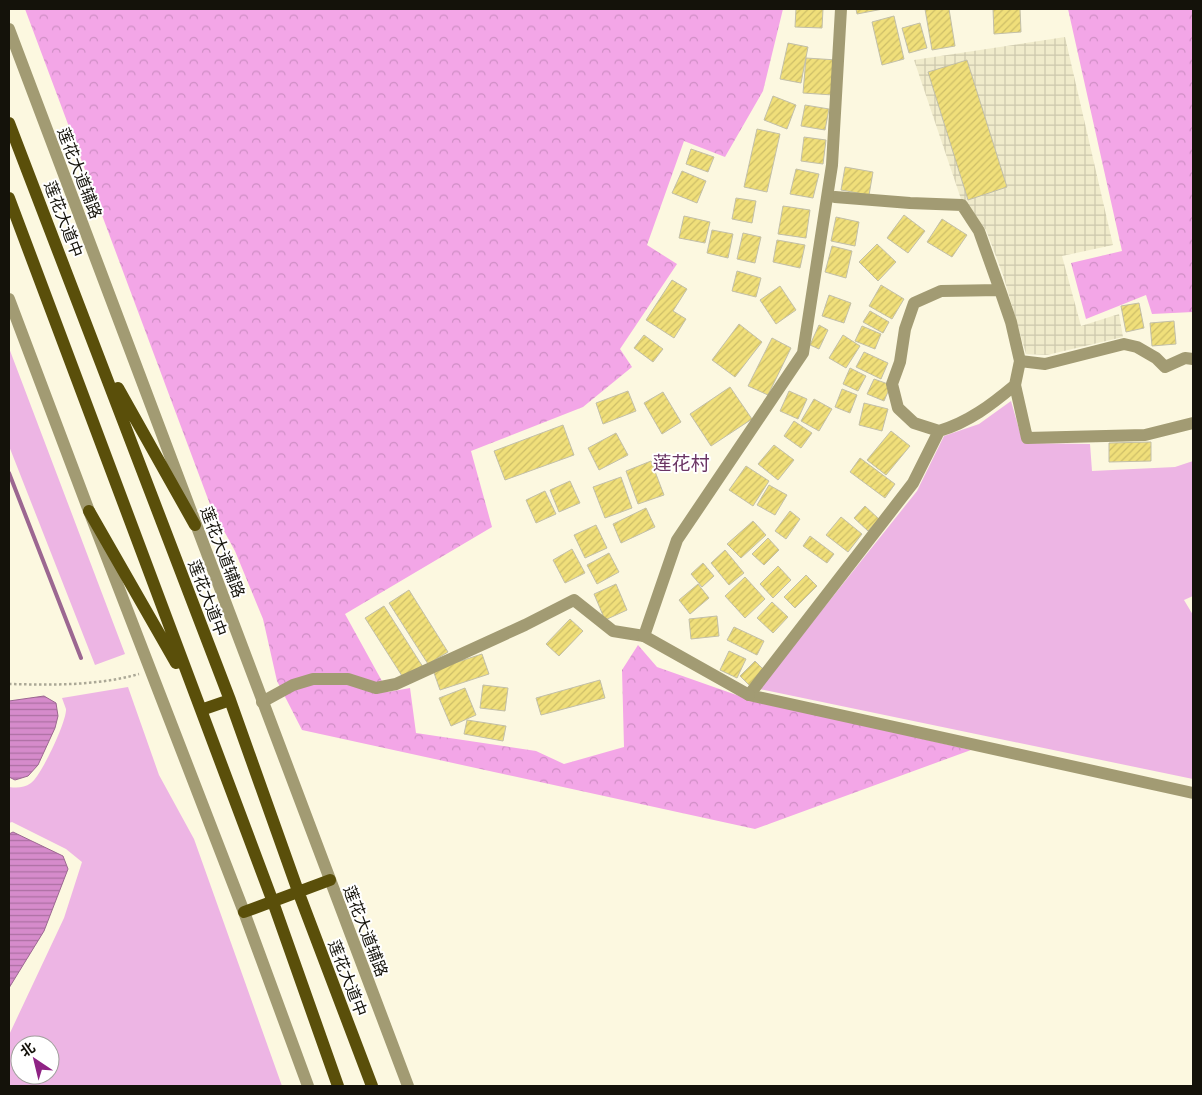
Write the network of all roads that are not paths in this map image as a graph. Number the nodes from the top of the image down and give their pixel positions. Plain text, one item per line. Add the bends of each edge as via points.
1 (841, 9) edge
2 (9, 29) edge
3 (9, 123) edge
4 (835, 197) dead end
5 (9, 198) edge
6 (1000, 290) junction
7 (9, 299) edge
8 (97, 350) junction
9 (1193, 359) edge
10 (1020, 360) junction
11 (1015, 386) junction
12 (1193, 423) edge
13 (939, 431) junction
14 (89, 511) junction
15 (195, 525) junction
16 (644, 636) junction
17 (749, 695) junction
18 (195, 696) junction
19 (230, 700) junction
20 (262, 702) junction
21 (202, 710) junction
22 (1193, 793) edge
23 (330, 880) junction
24 (298, 892) junction
25 (273, 902) junction
26 (244, 912) junction
27 (308, 1086) edge
28 (338, 1086) edge
29 (373, 1086) edge
30 (408, 1086) edge

1 - 16 street via 832,165 803,354 677,540
2 - 15 street, 莲花大道辅路
3 - 8 main road, 莲花大道中
4 - 6 street via 962,205 979,231
5 - 18 main road
6 - 10 street
6 - 13 street via 941,291 914,303 892,384 898,408 914,423
7 - 14 street
8 - 15 main road
8 - 19 main road, 莲花大道中
9 - 10 street via 1185,358 1165,367 1138,347 1124,344 1044,364
10 - 11 street
11 - 12 street via 1027,438 1145,434
11 - 13 street via 958,426
13 - 17 street via 914,483
14 - 18 main road
14 - 26 street
15 - 20 street, 莲花大道辅路
16 - 17 street
16 - 20 street via 613,631 574,600 396,684 376,688 348,679 313,679 293,685
17 - 22 street
18 - 21 main road
19 - 21 main road
19 - 24 main road, 莲花大道中
20 - 23 street, 莲花大道辅路
21 - 25 main road
23 - 24 main road
23 - 30 street, 莲花大道辅路
24 - 25 main road
24 - 29 main road, 莲花大道中
25 - 26 main road
25 - 28 main road
26 - 27 street

